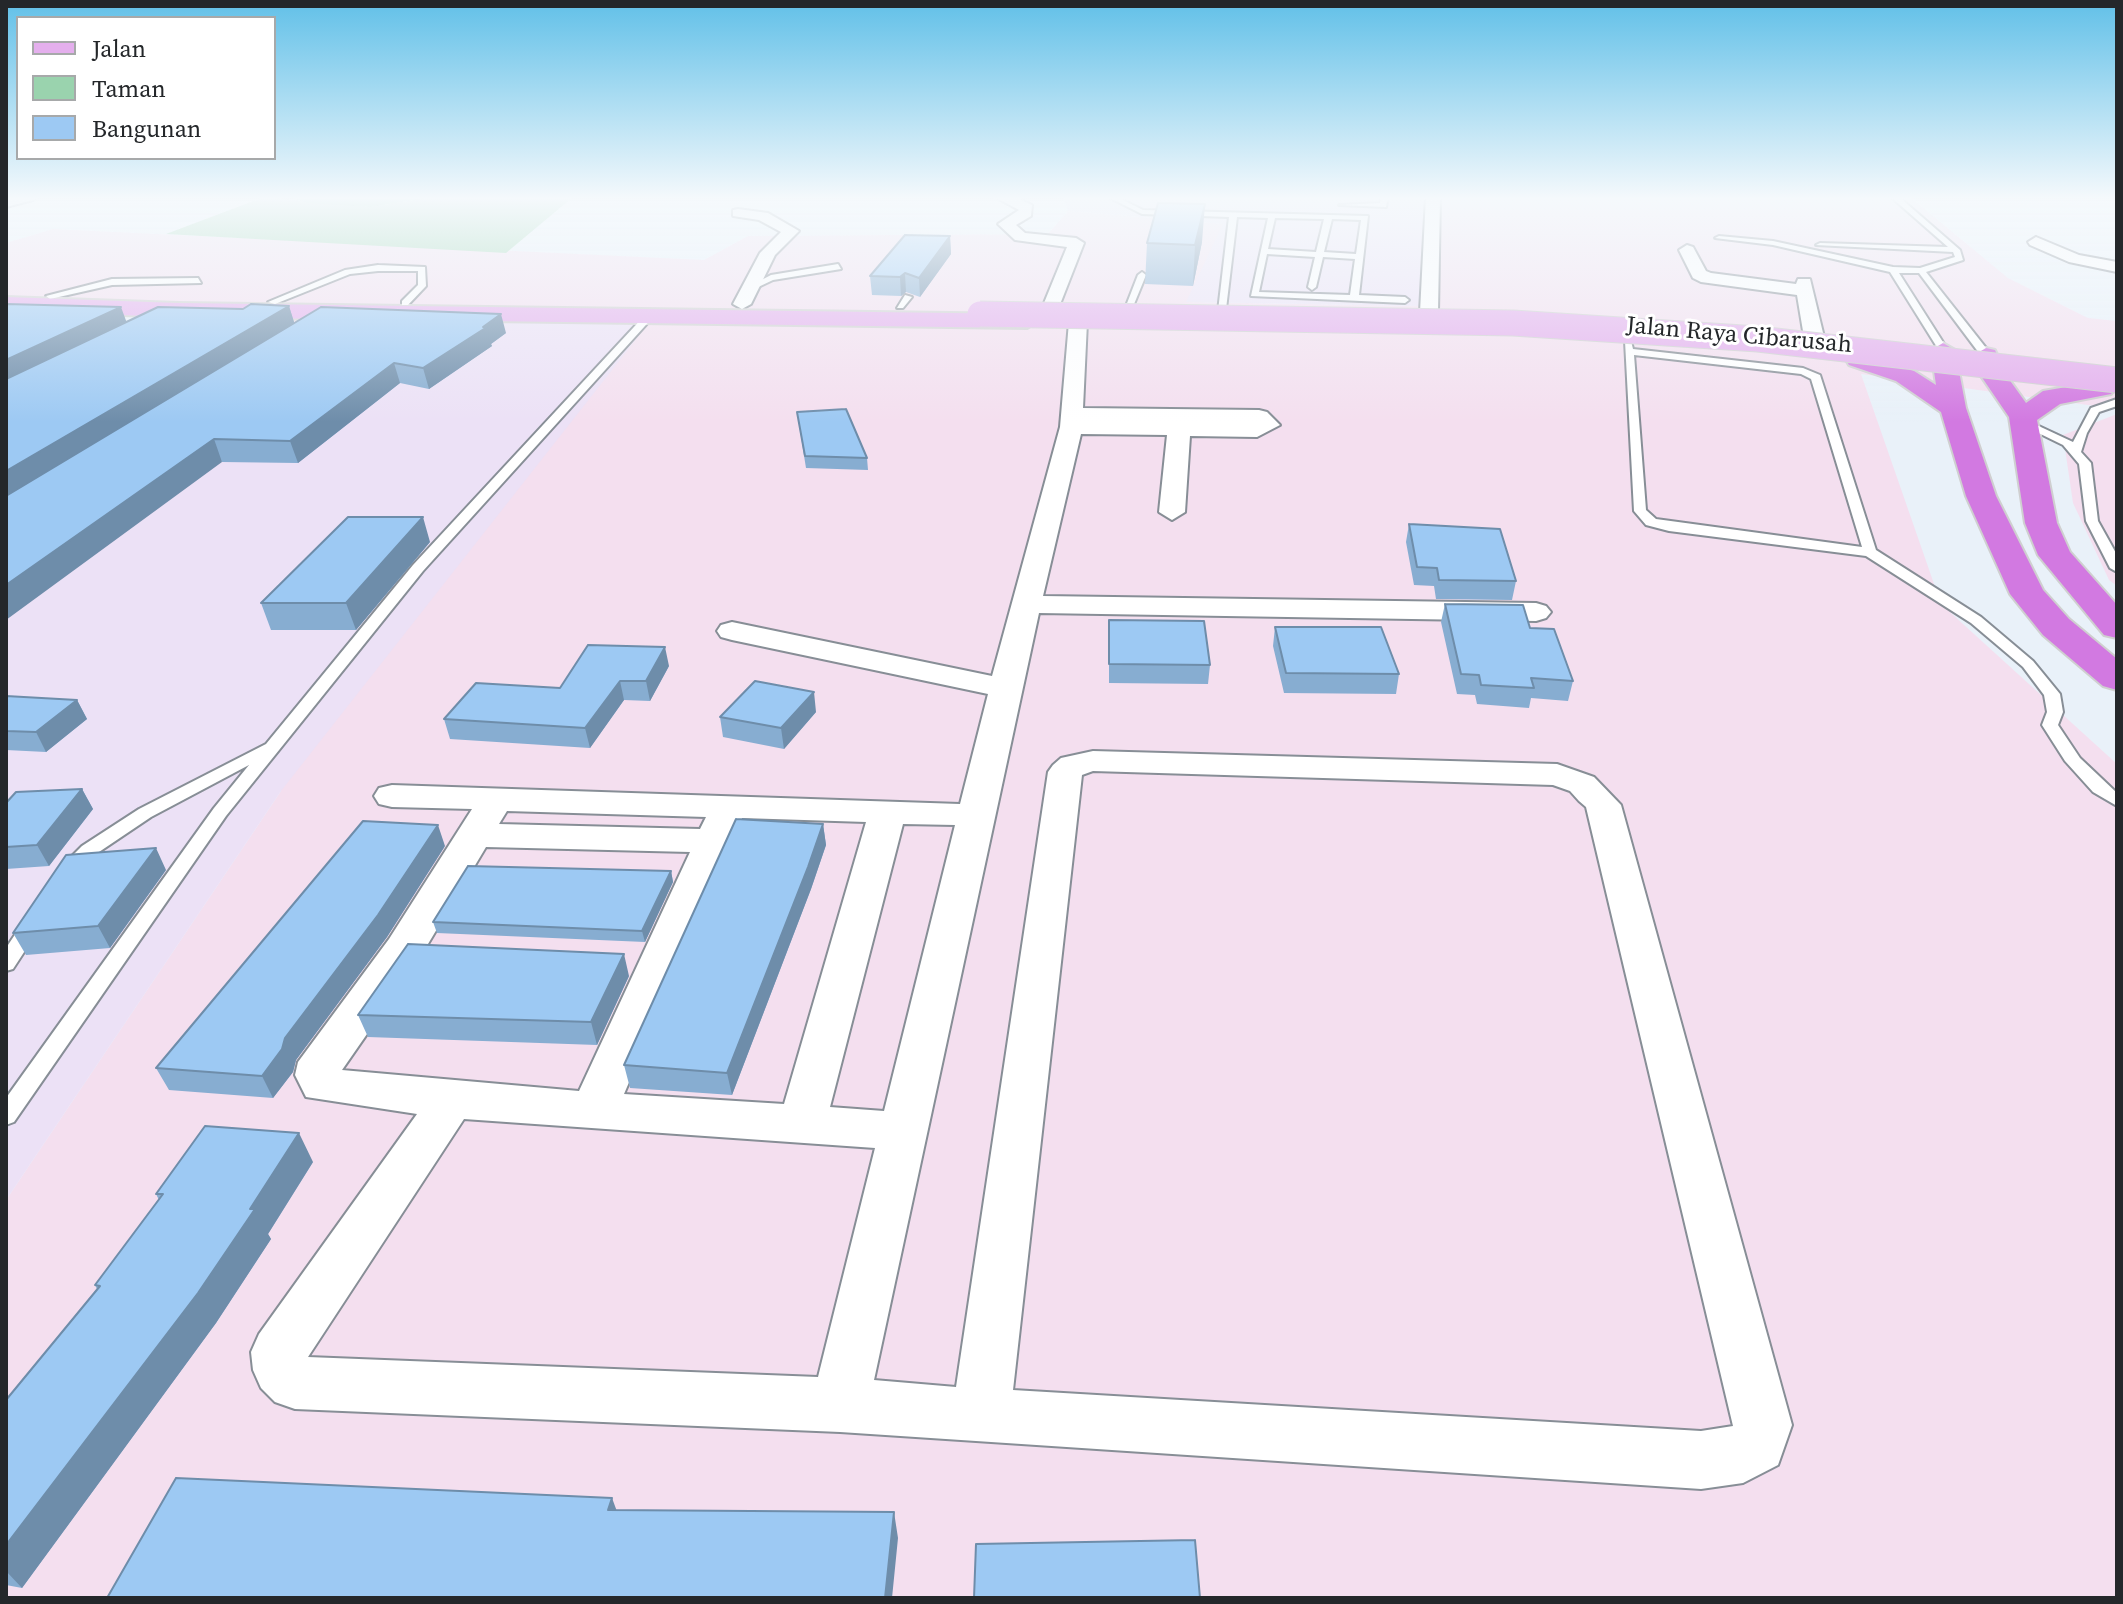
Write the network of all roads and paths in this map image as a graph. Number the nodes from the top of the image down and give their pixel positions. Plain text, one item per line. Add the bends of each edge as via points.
1 (349, 272) edge
2 (422, 272) edge
3 (756, 272) edge
4 (808, 272) edge
5 (1065, 272) edge
6 (1226, 272) edge
7 (1259, 272) edge
8 (1316, 272) edge
9 (1358, 272) edge
10 (1430, 272) edge
11 (1698, 272) edge
12 (1894, 272) edge
13 (1922, 272) edge
14 (1142, 275) dead end
15 (198, 281) dead end
16 (1312, 287) dead end
17 (6, 294) edge
18 (748, 295) junction
19 (50, 296) junction
20 (1354, 298) junction
21 (1405, 299) junction
22 (272, 302) junction
23 (405, 303) junction
24 (6, 304) edge
25 (784, 305) junction
26 (1051, 308) junction
27 (1127, 309) junction
28 (1221, 309) junction
29 (178, 310) junction
30 (331, 312) junction
31 (980, 312) junction
32 (1429, 312) junction
33 (649, 316) junction
34 (857, 316) junction
35 (1078, 322) junction
36 (138, 330) edge
37 (302, 330) edge
38 (1814, 337) junction
39 (1628, 344) junction
40 (1929, 358) junction
41 (1858, 360) junction
42 (1990, 365) junction
43 (2115, 385) edge
44 (1953, 408) junction
45 (1071, 420) junction
46 (2023, 420) junction
47 (2076, 451) junction
48 (1172, 512) dead end
49 (1870, 552) junction
50 (2117, 568) edge
51 (1029, 604) junction
52 (1536, 612) dead end
53 (2117, 627) edge
54 (732, 631) dead end
55 (2117, 678) edge
56 (1005, 688) junction
57 (274, 745) junction
58 (392, 796) dead end
59 (496, 799) junction
60 (2117, 801) edge
61 (887, 813) junction
62 (976, 815) junction
63 (721, 825) junction
64 (473, 835) junction
65 (58, 886) edge
66 (40, 912) edge
67 (615, 958) edge
68 (660, 960) junction
69 (6, 964) edge
70 (452, 1100) junction
71 (594, 1110) junction
72 (6, 1116) edge
73 (802, 1124) junction
74 (904, 1131) junction
75 (840, 1405) junction
76 (981, 1416) junction

1 - 22 lane
2 - 23 lane via 422,286
3 - 18 street
4 - 18 lane via 771,278
5 - 26 street
6 - 28 lane
7 - 20 lane via 1254,294
8 - 16 lane
9 - 20 lane
10 - 32 street
11 - 38 street via 1707,278 1805,287
12 - 40 lane
13 - 42 lane
14 - 27 lane
15 - 19 lane via 112,282
17 - 19 main road, Jalan Raya Cibarusah
18 - 23 main road, Jalan Raya Cibarusah
18 - 25 main road, Jalan Raya Cibarusah
19 - 22 main road, Jalan Raya Cibarusah
20 - 21 lane
21 - 28 main road, Jalan Raya Cibarusah
21 - 32 main road, Jalan Raya Cibarusah
22 - 23 main road, Jalan Raya Cibarusah
24 - 29 main road, Jalan Raya Cibarusah
25 - 26 main road, Jalan Raya Cibarusah via 904,302
25 - 31 main road, Jalan Raya Cibarusah
26 - 27 main road, Jalan Raya Cibarusah
27 - 28 main road, Jalan Raya Cibarusah
29 - 30 main road, Jalan Raya Cibarusah
29 - 36 street
30 - 33 main road, Jalan Raya Cibarusah
30 - 37 street
31 - 34 main road, Jalan Raya Cibarusah
31 - 43 main road, Jalan Raya Cibarusah, bridge via 1513,323 1758,339
32 - 38 main road, Jalan Raya Cibarusah
33 - 34 main road, Jalan Raya Cibarusah
33 - 57 lane via 418,568
34 - 35 main road, Jalan Raya Cibarusah
35 - 39 main road, Jalan Raya Cibarusah via 1517,330
35 - 45 street
38 - 40 main road, Jalan Raya Cibarusah
39 - 41 main road, Jalan Raya Cibarusah
39 - 49 lane via 1816,377
39 - 49 lane via 1640,511 1651,522
40 - 41 main road, Jalan Raya Cibarusah
40 - 42 main road, Jalan Raya Cibarusah
40 - 44 highway
41 - 44 highway via 1896,372
42 - 43 main road, Jalan Raya Cibarusah
42 - 46 highway
43 - 46 highway via 2052,397
43 - 47 lane via 2081,433
44 - 55 highway via 1981,496 2027,594 2056,627
45 - 48 street via 1179,422
45 - 51 street
46 - 47 lane
46 - 53 highway via 2041,523 2055,555
47 - 50 lane via 2085,463 2092,521
49 - 60 lane via 1976,620 2028,664 2052,694 2055,712 2050,725 2074,761
51 - 52 street
51 - 56 street
54 - 56 street
56 - 62 street
57 - 65 lane via 145,813 89,850
57 - 72 lane via 220,812
58 - 59 street
59 - 63 street
59 - 64 street
61 - 62 street
61 - 63 street
61 - 73 street
62 - 74 street
63 - 64 street
63 - 68 street
64 - 70 street via 426,950 321,1062 318,1075 322,1085
66 - 69 lane
67 - 68 street
68 - 71 street
70 - 71 street
70 - 75 street via 279,1352 281,1370 295,1383
71 - 73 street
73 - 74 street
74 - 75 street
75 - 76 street
76 - 76 street via 1701,1460 1743,1454 1757,1445 1763,1425 1603,805 1592,793 1557,775 1093,761 1065,772

